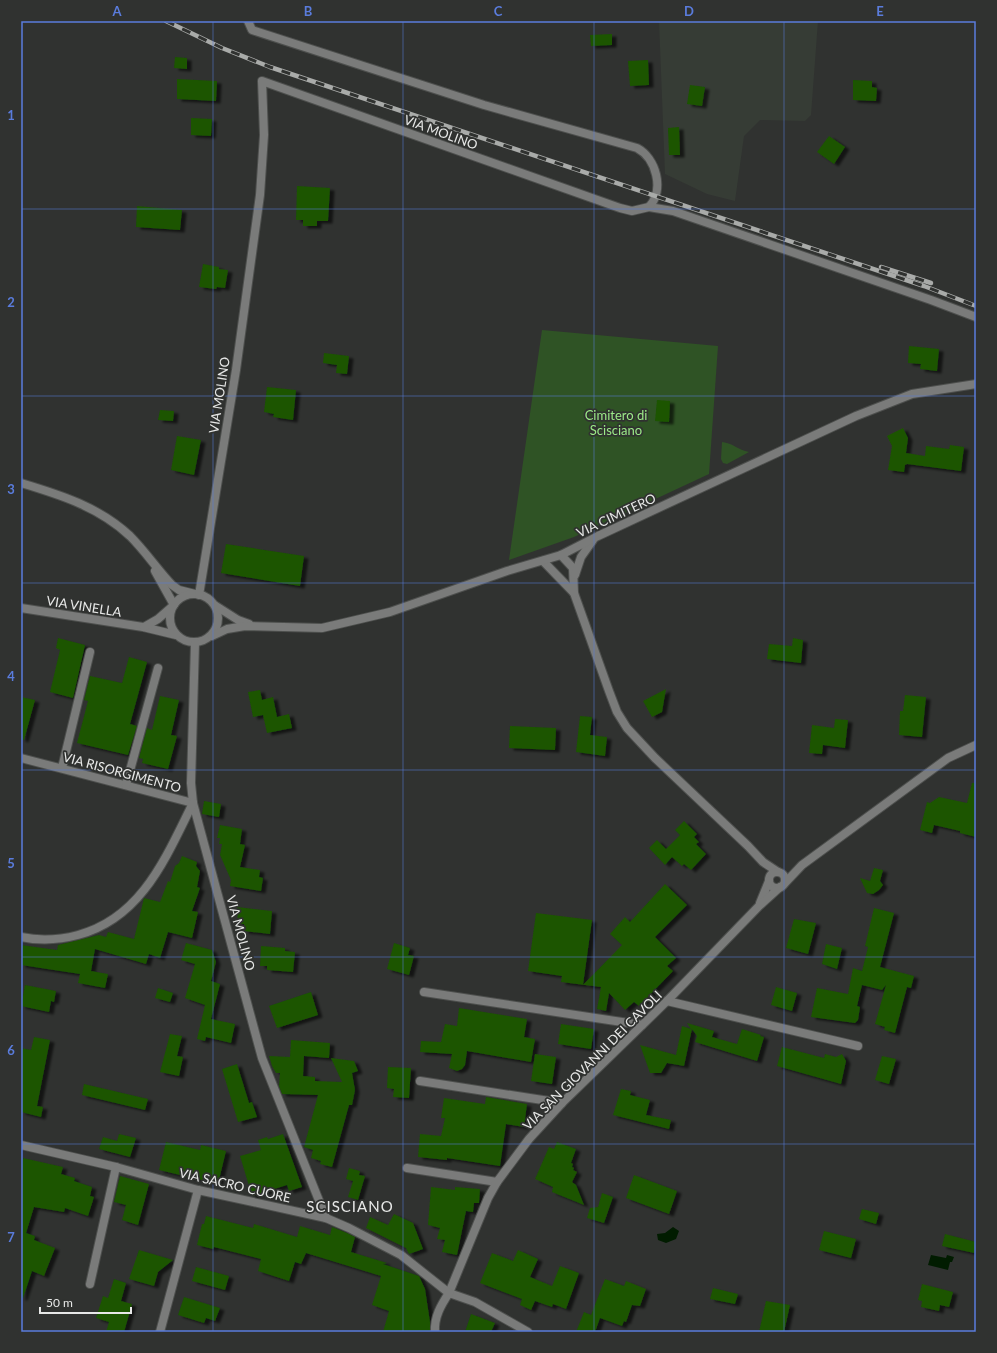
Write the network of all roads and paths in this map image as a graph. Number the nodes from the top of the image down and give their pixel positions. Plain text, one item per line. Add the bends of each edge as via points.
1 (248, 21) edge
2 (649, 206) junction
3 (976, 317) edge
4 (976, 384) edge
5 (21, 483) edge
6 (594, 538) junction
7 (561, 555) junction
8 (147, 556) junction
9 (543, 561) junction
10 (574, 578) junction
11 (574, 593) junction
12 (197, 594) junction
13 (174, 605) junction
14 (215, 606) junction
15 (21, 608) edge
16 (256, 626) junction
17 (143, 627) junction
18 (176, 635) junction
19 (212, 636) junction
20 (195, 643) junction
21 (90, 652) dead end
22 (158, 668) dead end
23 (976, 745) edge
24 (21, 758) edge
25 (62, 768) junction
26 (126, 785) junction
27 (193, 803) junction
28 (763, 862) junction
29 (802, 865) junction
30 (779, 873) junction
31 (770, 879) junction
32 (782, 886) junction
33 (759, 906) junction
34 (21, 937) edge
35 (424, 992) dead end
36 (667, 1001) junction
37 (642, 1025) junction
38 (858, 1046) dead end
39 (420, 1081) dead end
40 (562, 1103) junction
41 (21, 1145) edge
42 (116, 1167) junction
43 (407, 1168) dead end
44 (497, 1182) junction
45 (198, 1190) junction
46 (326, 1218) junction
47 (90, 1284) dead end
48 (449, 1293) junction
49 (160, 1332) edge
50 (435, 1332) edge
51 (528, 1332) edge

1 - 2 street via 252,30 484,105 637,148 648,156 656,177 656,195
2 - 3 street via 687,216
2 - 12 street, VIA MOLINO via 632,211 620,208 262,80 264,134 260,195 236,370
4 - 6 street, VIA CIMITERO via 912,394 856,416
5 - 8 street via 68,497 89,507 125,532
6 - 7 street, VIA CIMITERO
6 - 10 street via 581,557
7 - 9 street, VIA CIMITERO
7 - 10 street via 573,568
8 - 12 street via 172,585 179,590
8 - 13 street
9 - 11 street
9 - 16 street, VIA CIMITERO via 390,612 329,627
10 - 11 street
11 - 28 street via 609,691 627,728
12 - 13 street via 179,599
12 - 14 street via 210,599
13 - 17 street via 153,624
13 - 18 street via 170,620
14 - 16 street via 238,620
14 - 19 street via 219,621
15 - 17 street, VIA VINELLA
16 - 19 street via 235,627
17 - 18 street, VIA VINELLA
18 - 20 street via 182,640
19 - 20 street
20 - 27 street, VIA MOLINO via 191,783
21 - 25 street
22 - 26 street
23 - 29 street, VIA SAN GIOVANNI DEI CAVOLI via 948,758
24 - 25 street, VIA RISORGIMENTO
25 - 26 street, VIA RISORGIMENTO
26 - 27 street, VIA RISORGIMENTO
27 - 34 street, VIA RISORGIMENTO via 153,878 124,912 107,924 69,938 44,941
27 - 46 street, VIA MOLINO via 262,1058
28 - 30 street
28 - 31 street
29 - 30 street, VIA SAN GIOVANNI DEI CAVOLI
29 - 32 street, VIA SAN GIOVANNI DEI CAVOLI
30 - 31 street, VIA SAN GIOVANNI DEI CAVOLI via 773,874
30 - 32 street via 784,877
31 - 32 street via 773,887
31 - 33 street, VIA SAN GIOVANNI DEI CAVOLI
32 - 33 street, VIA SAN GIOVANNI DEI CAVOLI
33 - 36 street, VIA SAN GIOVANNI DEI CAVOLI
35 - 37 street
36 - 37 street, VIA SAN GIOVANNI DEI CAVOLI
36 - 38 street
37 - 40 street, VIA SAN GIOVANNI DEI CAVOLI
39 - 40 street
40 - 44 street, VIA SAN GIOVANNI DEI CAVOLI via 529,1139
41 - 42 street, VIA SACRO CUORE
42 - 45 street, VIA SACRO CUORE
42 - 47 street
43 - 44 street
44 - 48 street, VIA SAN GIOVANNI DEI CAVOLI
45 - 46 street, VIA SACRO CUORE
45 - 49 street
46 - 48 street, VIA SACRO CUORE via 401,1255
48 - 50 street, VIA SAN GIOVANNI DEI CAVOLI via 436,1317
48 - 51 street, VIA SACRO CUORE via 475,1302

